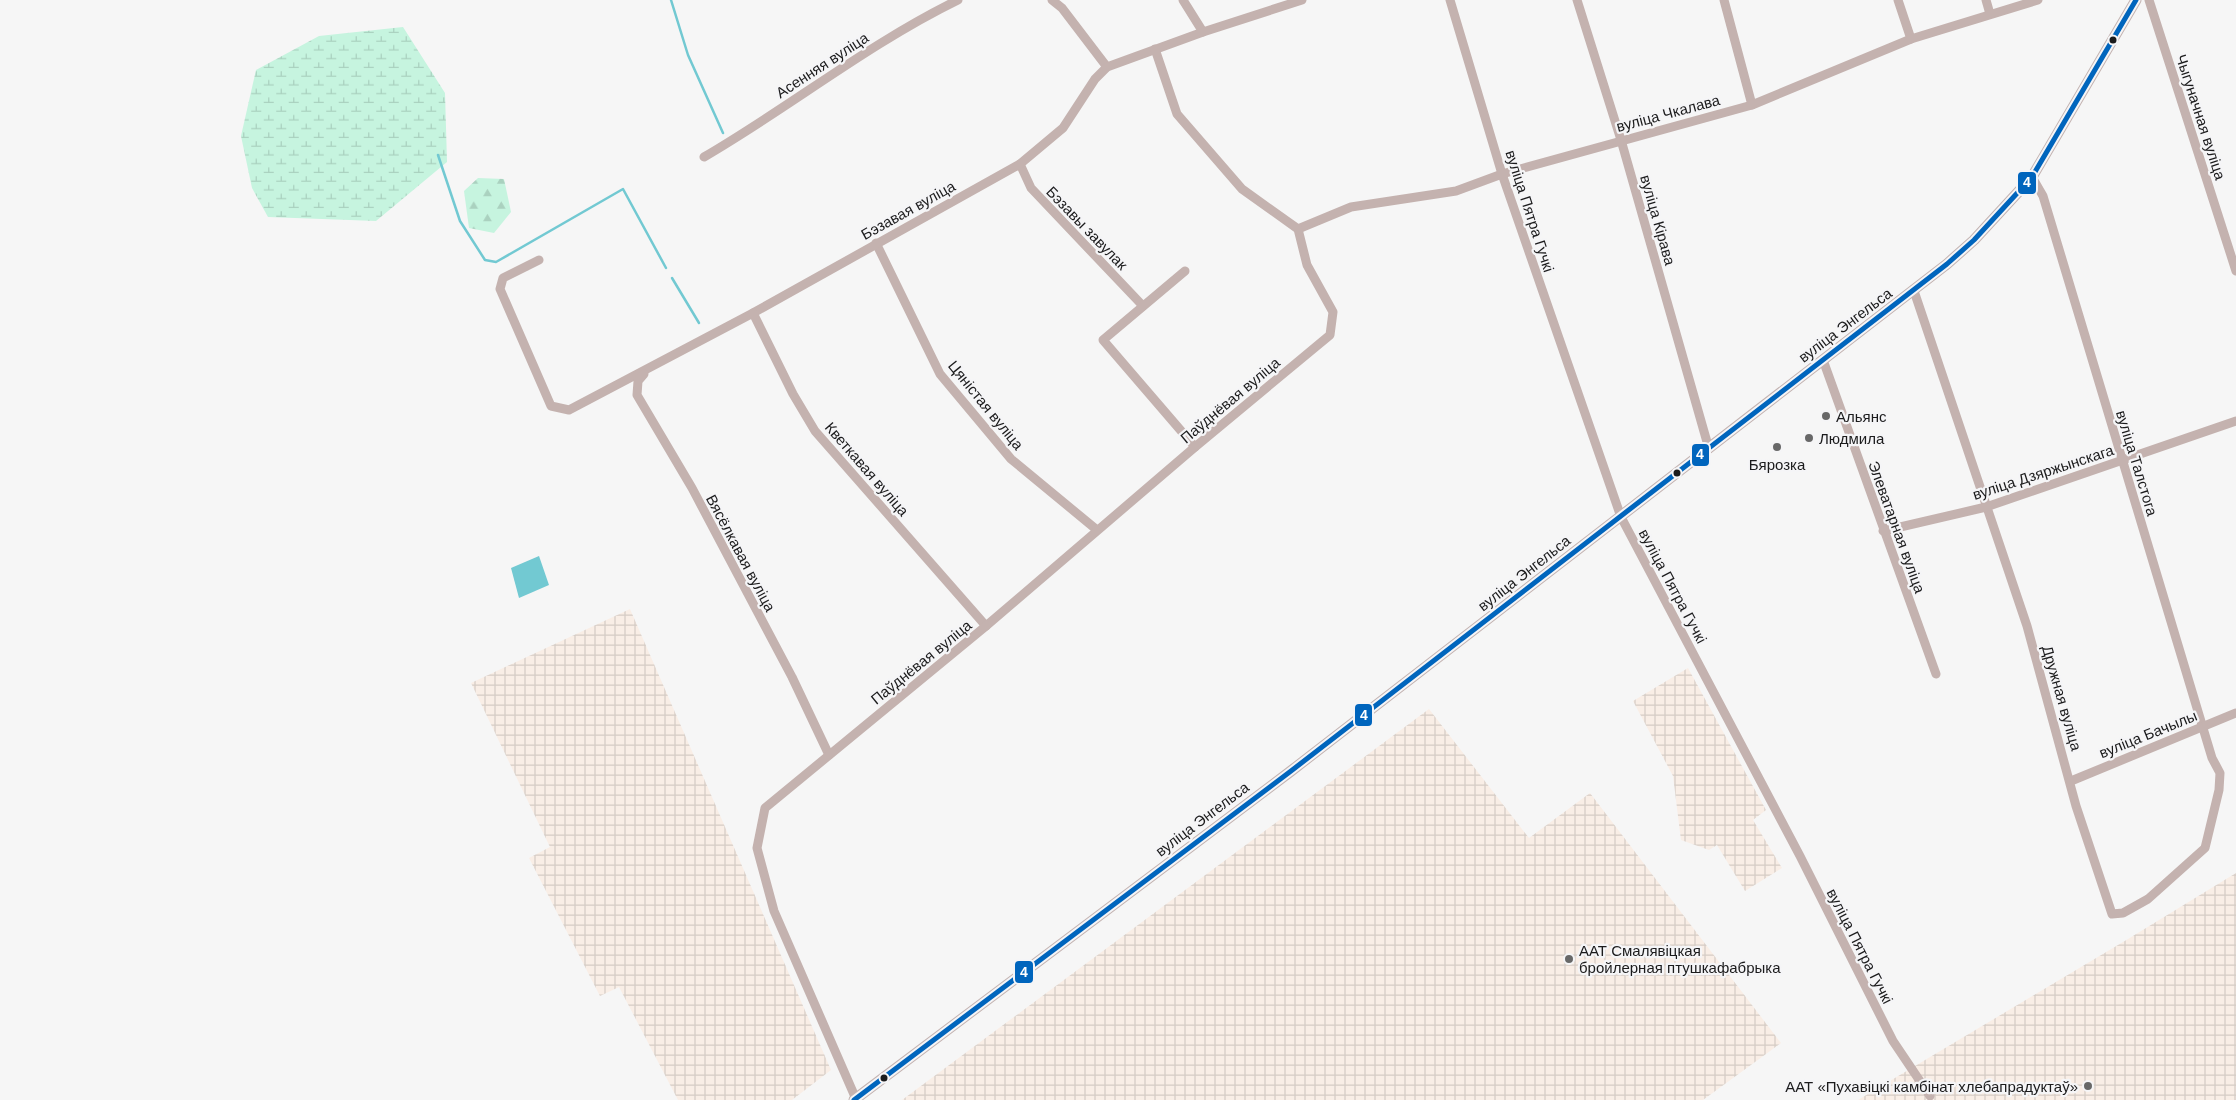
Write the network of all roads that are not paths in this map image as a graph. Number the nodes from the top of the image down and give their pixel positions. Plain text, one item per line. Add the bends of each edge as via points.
1 (958, 0) edge
2 (1052, 0) edge
3 (1184, 0) edge
4 (1272, 0) edge
5 (1302, 0) edge
6 (1450, 0) edge
7 (1577, 0) edge
8 (1724, 0) edge
9 (1898, 0) edge
10 (1986, 0) edge
11 (2038, 0) edge
12 (2136, 0) edge
13 (2149, 0) edge
14 (1274, 9) junction
15 (1990, 14) junction
16 (1203, 32) junction
17 (1911, 38) junction
18 (1155, 49) junction
19 (1107, 67) junction
20 (1752, 105) junction
21 (1621, 140) junction
22 (704, 157) dead end
23 (1020, 164) junction
24 (1502, 174) junction
25 (2032, 177) junction
26 (1298, 229) junction
27 (876, 243) junction
28 (539, 260) dead end
29 (1185, 271) dead end
30 (2236, 271) edge
31 (1914, 292) junction
32 (1143, 306) junction
33 (753, 313) junction
34 (1823, 360) junction
35 (650, 368) junction
36 (2236, 421) edge
37 (1195, 447) junction
38 (1709, 449) junction
39 (2122, 461) junction
40 (1986, 507) junction
41 (1621, 517) junction
42 (1097, 530) junction
43 (1884, 531) junction
44 (986, 626) junction
45 (1936, 674) dead end
46 (2236, 712) edge
47 (2203, 727) junction
48 (828, 754) junction
49 (2212, 758) joint
50 (2071, 781) junction
51 (1930, 1096) dead end
52 (855, 1099) edge

1 - 22 street, Асенняя вуліца via 915,21
2 - 19 street via 1062,8
3 - 16 street
4 - 14 street
5 - 14 street, Бэзавая вуліца
6 - 24 street, вуліца Пятра Гучкі
7 - 21 street, вуліца Кірава
8 - 20 street
9 - 17 street
10 - 15 street
11 - 15 street, вуліца Чкалава
12 - 25 main road, вуліца Энгельса
13 - 30 street, Чыгуначная вуліца
14 - 16 street, Бэзавая вуліца
15 - 17 street, вуліца Чкалава
16 - 18 street, Бэзавая вуліца
17 - 20 street, вуліца Чкалава
18 - 19 street, Бэзавая вуліца
18 - 26 street via 1177,114 1242,189
19 - 23 street, Бэзавая вуліца via 1095,78 1063,128
20 - 21 street, вуліца Чкалава
21 - 24 street, вуліца Чкалава
21 - 38 street, вуліца Кірава
23 - 27 street, Бэзавая вуліца
23 - 32 street, Бэзавы завулак via 1031,188
24 - 26 street, вуліца Чкалава via 1456,191 1351,207
24 - 41 street, вуліца Пятра Гучкі
25 - 31 main road, вуліца Энгельса via 1974,240
25 - 39 street, вуліца Талстога via 2043,196
26 - 37 street, Паўднёвая вуліца via 1307,265 1333,312 1330,335
27 - 33 street, Бэзавая вуліца
27 - 42 street, Цяністая вуліца via 940,374 1011,459
28 - 35 street, Бэзавая вуліца via 503,278 500,289 551,406 569,410
29 - 32 street
31 - 34 main road, вуліца Энгельса
31 - 40 street, Дружная вуліца
32 - 37 street via 1103,340
33 - 35 street, Бэзавая вуліца
33 - 44 street, Кветкавая вуліца via 815,431
34 - 38 main road, вуліца Энгельса
34 - 43 street, Элеватарная вуліца
35 - 48 street, Вясёлкавая вуліца via 638,381 637,394 692,488 787,668
36 - 39 street, вуліца Дзяржынскага
37 - 42 street, Паўднёвая вуліца
38 - 41 main road, вуліца Энгельса
39 - 40 street, вуліца Дзяржынскага
39 - 47 street, вуліца Талстога
40 - 43 street, вуліца Дзяржынскага
40 - 50 street, Дружная вуліца via 2027,626
41 - 51 street, вуліца Пятра Гучкі via 1800,856 1893,1041
41 - 52 main road, вуліца Энгельса via 1287,774
42 - 44 street, Паўднёвая вуліца
43 - 45 street, Элеватарная вуліца
44 - 48 street, Паўднёвая вуліца
46 - 47 street, вуліца Бачылы
47 - 49 street, вуліца Талстога
47 - 50 street, вуліца Бачылы
48 - 52 street, Паўднёвая вуліца via 765,808 756,848 774,911
49 - 50 street, Дружная вуліца via 2220,773 2219,790 2206,848 2148,899 2123,913 2112,914 2076,806

